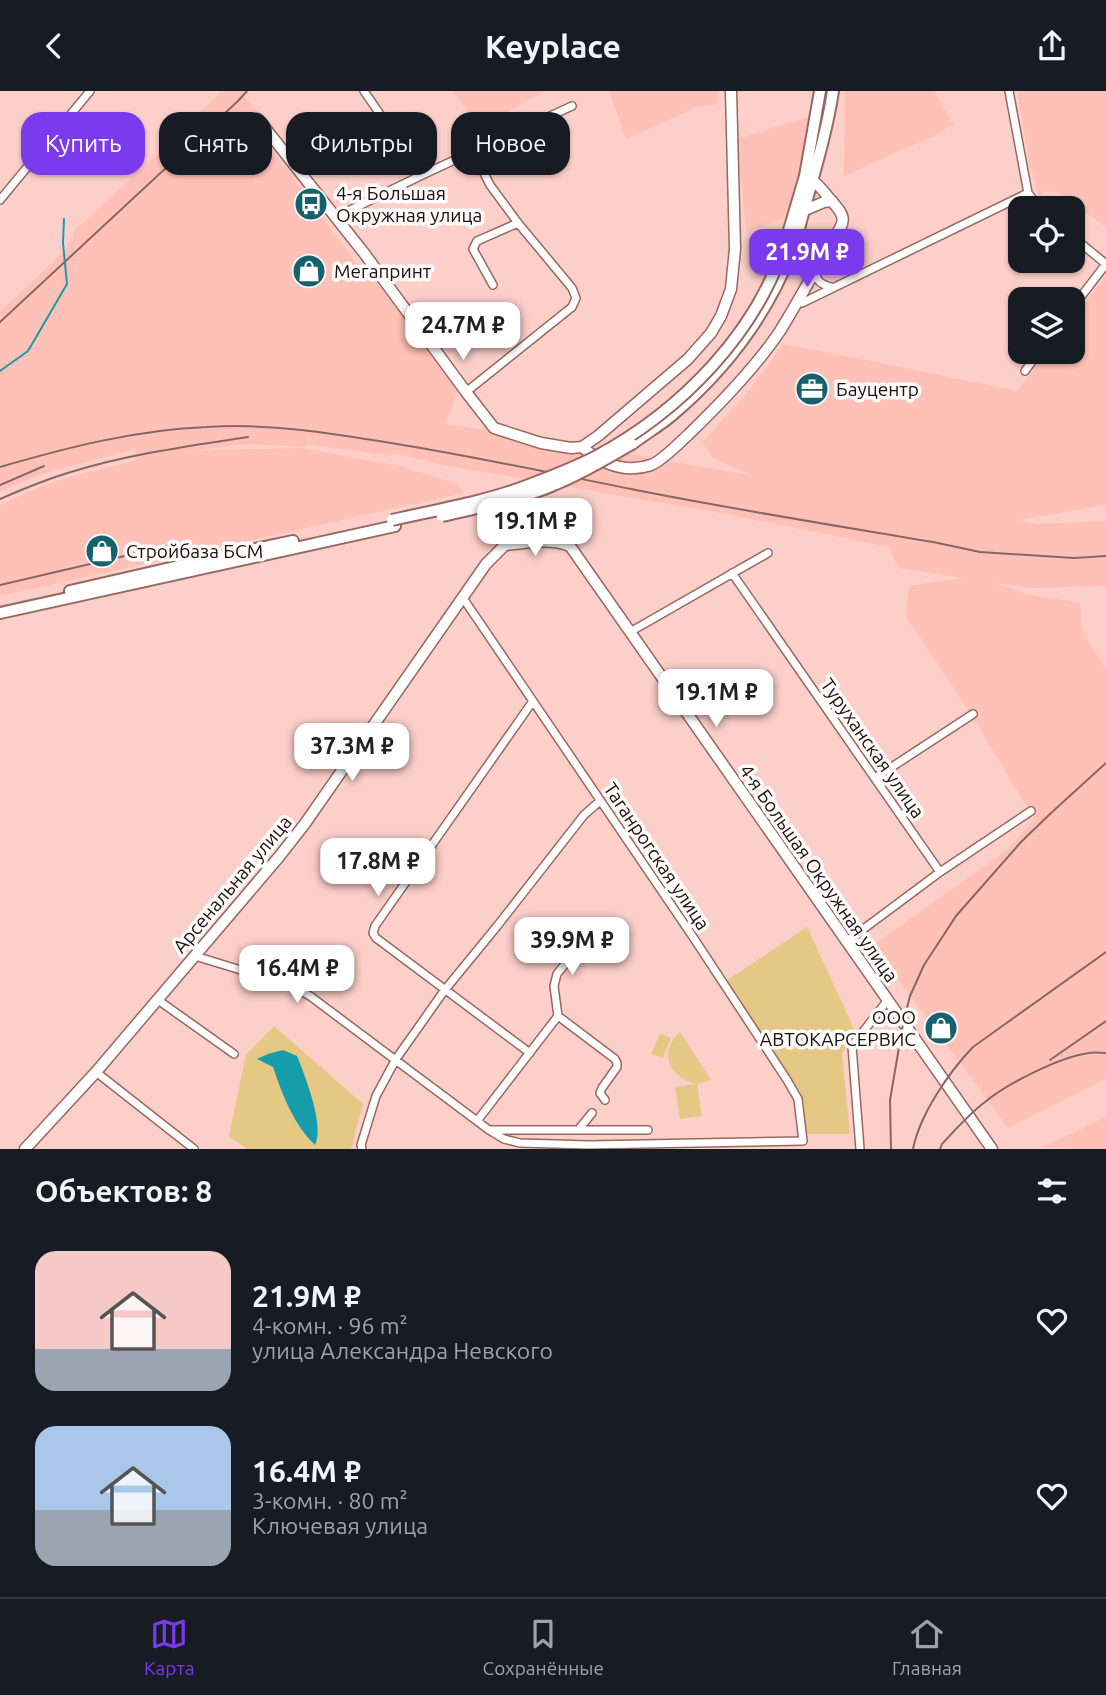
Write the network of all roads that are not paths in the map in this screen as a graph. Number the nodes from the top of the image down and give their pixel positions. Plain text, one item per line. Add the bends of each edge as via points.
1 (90, 91) edge
2 (364, 91) edge
3 (731, 91) edge
4 (820, 91) edge
5 (833, 91) edge
6 (1010, 91) edge
7 (572, 106) dead end
8 (379, 112) edge
9 (559, 112) edge
10 (272, 137) edge
11 (420, 175) edge
12 (485, 175) edge
13 (813, 181) junction
14 (1028, 193) junction
15 (1030, 196) edge
16 (0, 200) edge
17 (832, 201) junction
18 (803, 211) junction
19 (336, 217) junction
20 (518, 223) junction
21 (792, 238) junction
22 (1085, 247) edge
23 (1106, 264) edge
24 (816, 268) junction
25 (493, 285) dead end
26 (831, 287) junction
27 (1085, 291) edge
28 (797, 301) junction
29 (1030, 364) edge
30 (1025, 371) dead end
31 (466, 392) junction
32 (586, 445) junction
33 (393, 523) junction
34 (570, 547) joint
35 (768, 553) dead end
36 (732, 573) junction
37 (463, 598) junction
38 (0, 606) edge
39 (0, 613) edge
40 (630, 632) junction
41 (534, 701) junction
42 (972, 714) dead end
43 (875, 778) junction
44 (600, 801) junction
45 (1031, 811) dead end
46 (940, 872) junction
47 (585, 939) dead end
48 (846, 942) junction
49 (195, 956) junction
50 (444, 991) junction
51 (158, 1000) junction
52 (887, 1001) junction
53 (558, 1016) junction
54 (530, 1053) junction
55 (233, 1054) dead end
56 (396, 1059) junction
57 (96, 1072) junction
58 (605, 1100) dead end
59 (592, 1113) dead end
60 (477, 1121) junction
61 (579, 1129) junction
62 (489, 1130) junction
63 (648, 1130) dead end
64 (25, 1149) edge
65 (194, 1149) edge
66 (362, 1149) edge
67 (860, 1149) edge
68 (992, 1149) edge

1 - 16 street
2 - 8 street
3 - 32 street via 735,249 731,289 722,316 688,359
4 - 21 main road
5 - 13 main road
6 - 14 street
7 - 9 street
10 - 19 street
11 - 19 street
12 - 20 street
13 - 17 street
13 - 18 main road
14 - 15 street
14 - 26 street
17 - 18 street
17 - 24 street via 843,221
18 - 21 main road
19 - 31 street
20 - 25 street via 474,245
20 - 31 street via 576,298 572,307
21 - 33 main road, bridge via 773,292 740,345 670,417 555,485 486,506
22 - 23 street
23 - 27 street
24 - 26 street via 817,278
24 - 28 street
26 - 28 street via 802,303
28 - 32 street via 771,344 737,384 656,462 622,467
29 - 30 street
31 - 32 street via 494,428 541,443 572,448
33 - 38 main road
33 - 39 main road
34 - 37 street, Арсенальная улица via 559,542 505,545
34 - 40 street, 4-я Большая Окружная улица
35 - 36 street
36 - 40 street
36 - 43 street, Туруханская улица
37 - 41 street, Таганрогская улица
37 - 49 street, Арсенальная улица via 304,825
40 - 48 street, 4-я Большая Окружная улица
41 - 44 street, Таганрогская улица
41 - 50 street via 375,926 376,938
42 - 43 street
43 - 46 street, Туруханская улица
44 - 50 street
44 - 62 street, Таганрогская улица via 787,1080 798,1099 803,1141 548,1144 520,1143
45 - 46 street
46 - 48 street
47 - 53 street via 557,974
48 - 52 street, 4-я Большая Окружная улица
49 - 51 street, Арсенальная улица
49 - 56 street via 290,985
50 - 54 street
50 - 56 street
51 - 55 street
51 - 57 street, Арсенальная улица
52 - 67 street via 852,1046
52 - 68 street, 4-я Большая Окружная улица
53 - 54 street
53 - 58 street via 615,1059 617,1067 600,1093
54 - 60 street
56 - 60 street
56 - 66 street via 376,1096
57 - 64 street, Арсенальная улица
57 - 65 street
59 - 61 street
60 - 62 street
61 - 62 street
61 - 63 street

